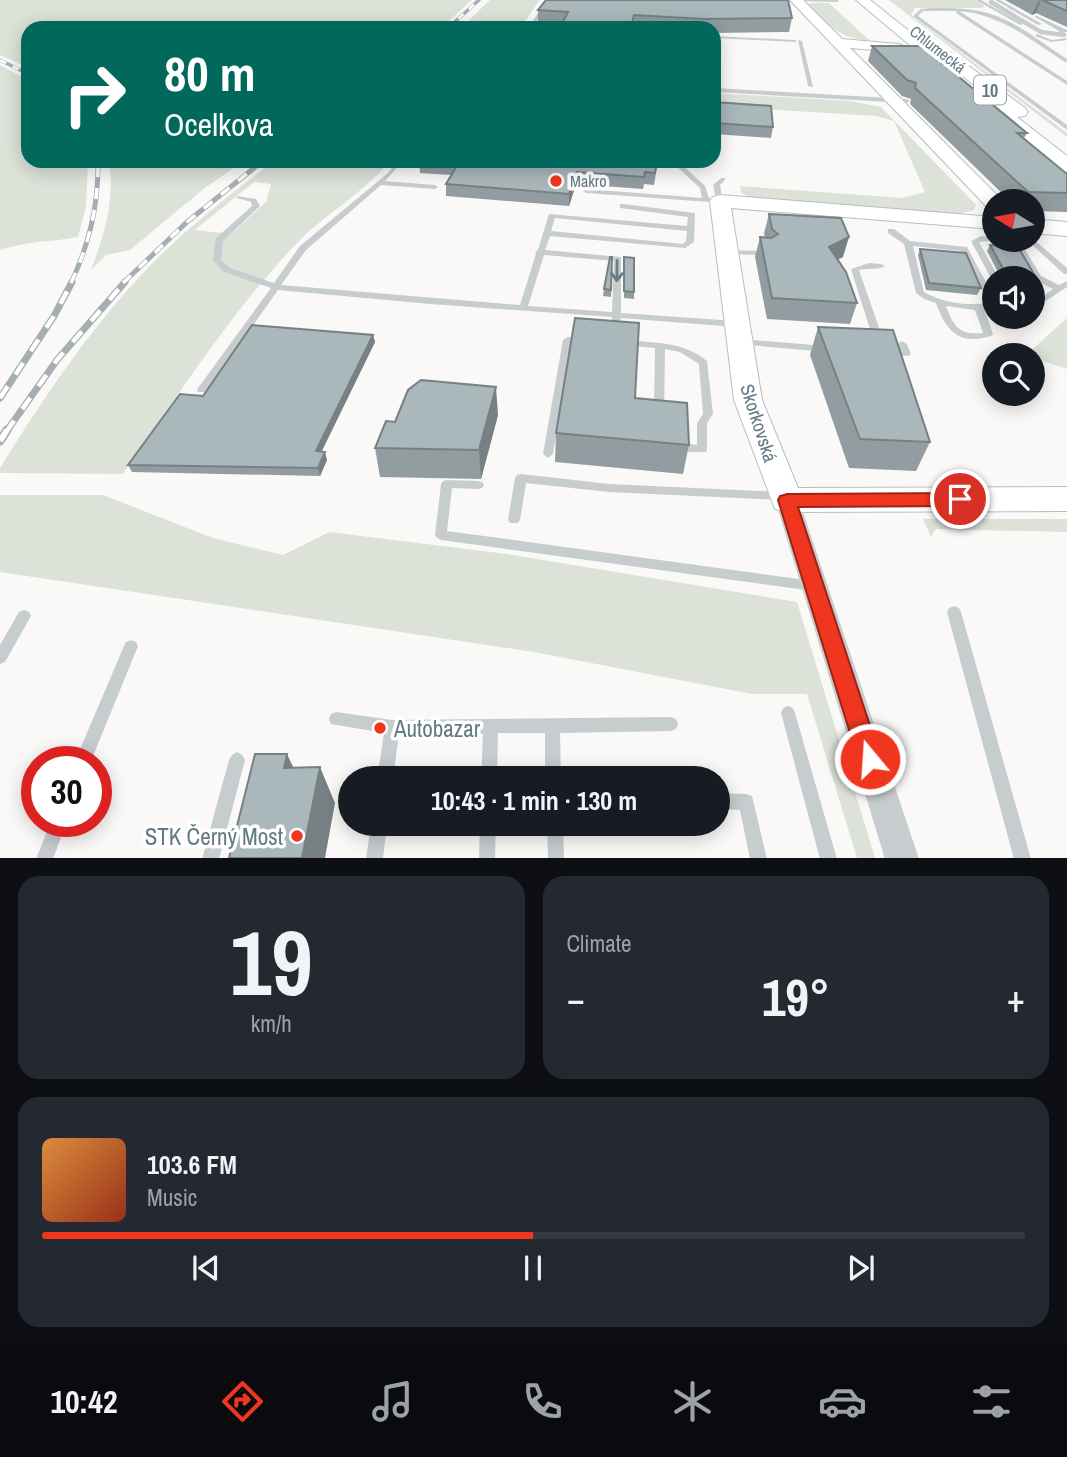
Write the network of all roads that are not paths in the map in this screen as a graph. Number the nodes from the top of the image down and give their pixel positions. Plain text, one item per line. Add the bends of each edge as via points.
1 (550, 0) edge
2 (758, 0) edge
3 (862, 0) edge
4 (978, 0) edge
5 (796, 1) edge
6 (838, 1) edge
7 (878, 1) edge
8 (991, 2) edge
9 (945, 10) junction
10 (985, 14) junction
11 (1037, 16) dead end
12 (1026, 17) junction
13 (535, 21) edge
14 (1022, 24) dead end
15 (1034, 24) dead end
16 (894, 25) junction
17 (1049, 29) dead end
18 (1063, 35) edge
19 (721, 37) edge
20 (838, 43) junction
21 (885, 44) junction
22 (1067, 61) edge
23 (955, 76) junction
24 (1067, 83) edge
25 (811, 86) dead end
26 (721, 90) edge
27 (900, 101) junction
28 (1067, 128) edge
29 (1067, 149) edge
30 (1067, 166) edge
31 (393, 168) edge
32 (682, 168) edge
33 (691, 176) junction
34 (701, 177) dead end
35 (712, 178) dead end
36 (379, 183) junction
37 (435, 187) dead end
38 (982, 190) edge
39 (586, 191) dead end
40 (716, 193) junction
41 (239, 197) dead end
42 (623, 206) dead end
43 (982, 222) edge
44 (1045, 227) edge
45 (691, 229) junction
46 (1067, 229) edge
47 (891, 231) dead end
48 (546, 233) junction
49 (982, 238) edge
50 (908, 243) junction
51 (539, 252) junction
52 (727, 252) junction
53 (1022, 252) edge
54 (1044, 252) edge
55 (767, 253) edge
56 (881, 266) dead end
57 (989, 266) edge
58 (1067, 272) edge
59 (982, 283) edge
60 (1063, 286) edge
61 (277, 287) junction
62 (1045, 299) edge
63 (940, 302) junction
64 (524, 306) junction
65 (979, 307) junction
66 (982, 307) edge
67 (617, 313) junction
68 (614, 331) edge
69 (737, 333) junction
70 (590, 341) edge
71 (612, 342) edge
72 (902, 344) dead end
73 (660, 346) junction
74 (839, 349) edge
75 (202, 390) dead end
76 (659, 421) edge
77 (689, 448) edge
78 (548, 454) dead end
79 (478, 485) dead end
80 (786, 498) junction
81 (1067, 499) edge
82 (514, 520) dead end
83 (813, 586) junction
84 (954, 612) dead end
85 (24, 616) dead end
86 (131, 646) dead end
87 (0, 658) edge
88 (788, 713) dead end
89 (336, 719) dead end
90 (671, 724) dead end
91 (491, 726) junction
92 (552, 726) junction
93 (392, 727) junction
94 (89, 746) edge
95 (237, 760) dead end
96 (387, 766) edge
97 (489, 766) edge
98 (553, 766) edge
99 (730, 801) edge
100 (377, 836) edge
101 (488, 836) edge
102 (555, 836) edge
103 (53, 837) edge
104 (44, 858) edge
105 (210, 858) edge
106 (374, 858) edge
107 (487, 858) edge
108 (556, 858) edge
109 (758, 858) edge
110 (829, 858) edge
111 (902, 858) edge
112 (1023, 858) edge

1 - 13 lane
2 - 5 lane
3 - 16 main road, Chlumecká / 10
4 - 8 lane
5 - 6 lane
5 - 20 street
7 - 29 main road, Chlumecká / 10
8 - 10 lane
8 - 12 lane
8 - 14 lane
8 - 18 lane, bridge via 1043,31
8 - 18 lane via 1045,40 1066,41
9 - 10 lane
9 - 24 lane via 960,13
9 - 28 lane via 919,10 915,16
10 - 22 lane
11 - 18 lane via 1066,31
12 - 15 lane
12 - 17 lane
16 - 21 street via 900,40
16 - 23 main road, Chlumecká / 10
19 - 25 lane via 797,41
20 - 21 street
20 - 27 street
21 - 23 street via 918,53
23 - 30 main road, Chlumecká / 10
26 - 27 lane
27 - 38 street
31 - 36 lane
32 - 33 lane
33 - 34 lane
33 - 40 lane
35 - 40 lane
36 - 37 lane
36 - 61 lane via 303,248
39 - 40 lane
40 - 43 street
40 - 52 street, Skorkovská
41 - 61 lane via 254,200 256,206 219,240 217,260 227,270
42 - 45 lane via 686,212 692,215
44 - 46 main road
45 - 48 lane via 552,216
45 - 48 lane via 685,246
47 - 50 lane
48 - 51 lane
49 - 57 lane via 975,241
50 - 59 lane via 964,249
50 - 63 lane via 920,293
51 - 64 lane
51 -> 67 lane via 618,259
52 - 55 lane
52 - 69 street, Skorkovská
53 - 60 lane via 1038,278
54 - 58 lane
56 - 72 lane via 855,269 879,347 906,354
60 - 62 lane
61 - 64 lane
61 - 75 lane
63 - 65 lane
63 - 65 lane via 951,329 982,337 988,334
64 - 67 lane
65 - 66 lane
67 - 68 lane
67 - 69 lane
69 - 74 lane
69 - 80 street, Skorkovská via 748,400
70 - 78 lane via 568,340
71 - 73 lane
73 - 76 lane
73 - 77 lane via 685,350 704,363 708,414 702,423 702,449
79 - 83 lane via 447,484 441,535
80 - 81 street
80 - 82 lane via 521,478
80 - 83 street, Skorkovská
83 - 111 street, Skorkovská
84 - 112 lane
85 - 87 lane
86 - 94 lane
88 - 110 lane
89 - 93 lane
90 - 92 lane
91 - 92 lane
91 - 93 lane
91 - 97 lane
92 - 98 lane
93 - 96 lane
95 - 105 lane
99 - 109 lane via 746,802
100 - 106 lane
101 - 107 lane
102 - 108 lane
103 - 104 lane

